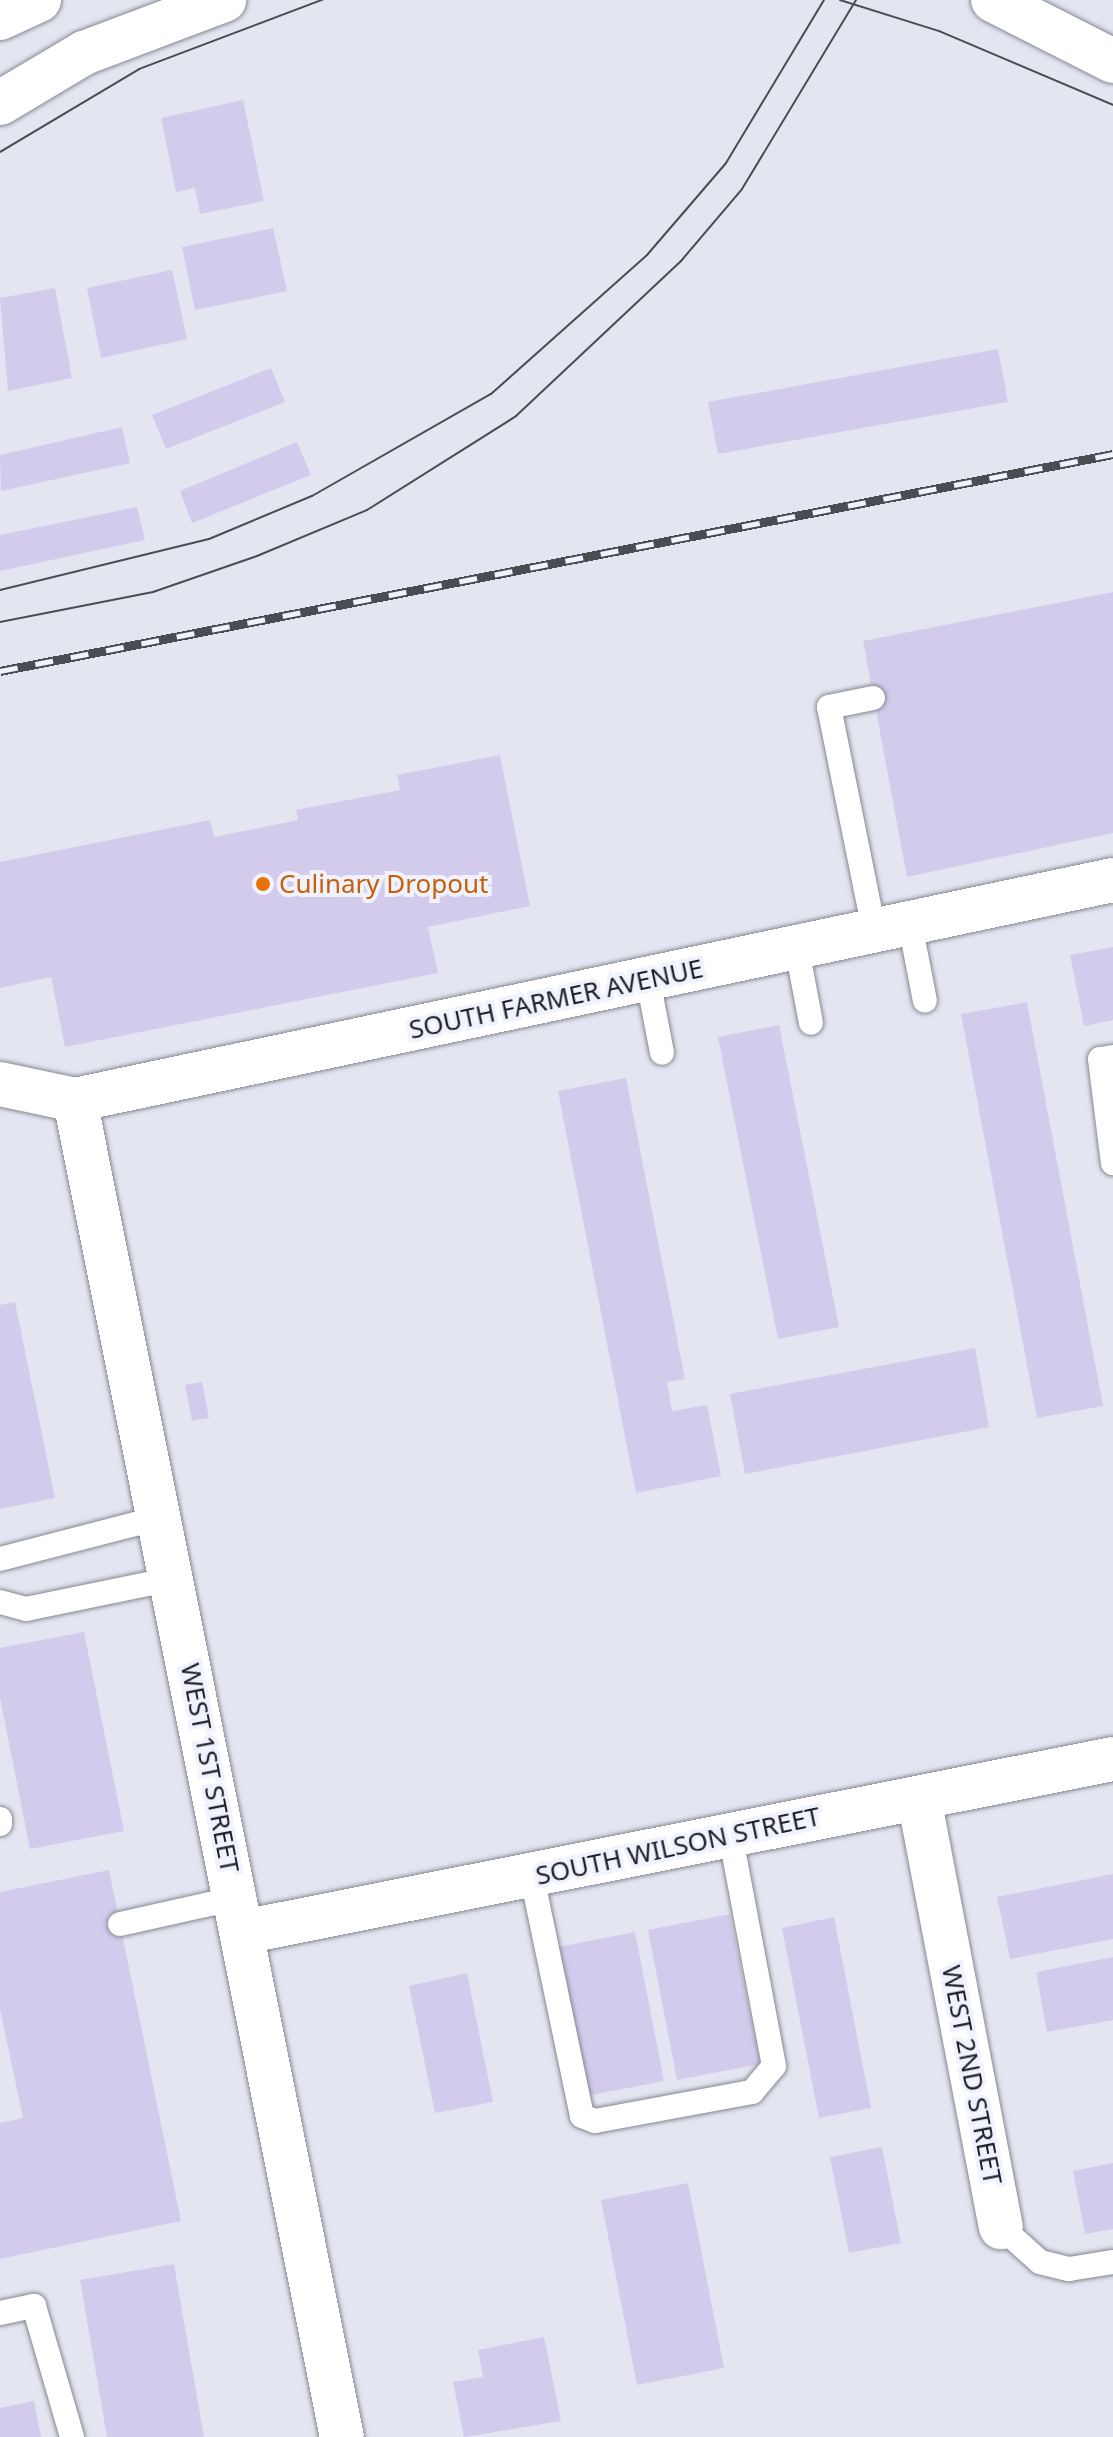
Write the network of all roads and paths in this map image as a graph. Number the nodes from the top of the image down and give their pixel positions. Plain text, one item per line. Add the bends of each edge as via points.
1 (39, 0) edge
2 (224, 0) edge
3 (993, 0) edge
4 (0, 18) edge
5 (1113, 61) edge
6 (0, 103) edge
7 (873, 698) dead end
8 (1113, 880) edge
9 (892, 928) junction
10 (797, 949) junction
11 (648, 980) junction
12 (925, 1001) dead end
13 (811, 1023) dead end
14 (662, 1053) dead end
15 (1113, 1057) edge
16 (0, 1084) edge
17 (75, 1100) junction
18 (1113, 1163) edge
19 (159, 1518) junction
20 (0, 1559) edge
21 (172, 1579) junction
22 (0, 1602) edge
23 (1113, 1759) edge
24 (919, 1798) junction
25 (730, 1834) junction
26 (532, 1877) junction
27 (240, 1915) junction
28 (120, 1924) dead end
29 (1001, 2227) joint
30 (1113, 2262) edge
31 (0, 2313) edge
32 (72, 2437) edge
33 (342, 2437) edge

1 - 4 street
2 - 6 street via 84,53
3 - 5 street
7 - 9 lane via 829,707
8 - 9 street, SOUTH FARMER AVENUE
9 - 10 street, SOUTH FARMER AVENUE
9 - 12 lane
10 - 11 street, SOUTH FARMER AVENUE
10 - 13 lane
11 - 14 lane
11 - 17 street, SOUTH FARMER AVENUE
15 - 18 lane via 1100,1059
16 - 17 street, SOUTH FARMER AVENUE
17 - 19 street, WEST 1ST STREET
19 - 20 lane
19 - 21 street, WEST 1ST STREET
21 - 22 lane via 26,1609
21 - 27 street, WEST 1ST STREET
23 - 24 street, SOUTH WILSON STREET
24 - 25 street, SOUTH WILSON STREET
24 - 29 street, WEST 2ND STREET
25 - 26 street, SOUTH WILSON STREET
25 - 26 lane via 774,2066 752,2092 595,2121 582,2116
26 - 27 street, SOUTH WILSON STREET
27 - 28 lane
27 - 33 street, WEST 1ST STREET
29 - 30 lane, WEST 2ND STREET via 1040,2262 1069,2269
31 - 32 lane via 34,2306

